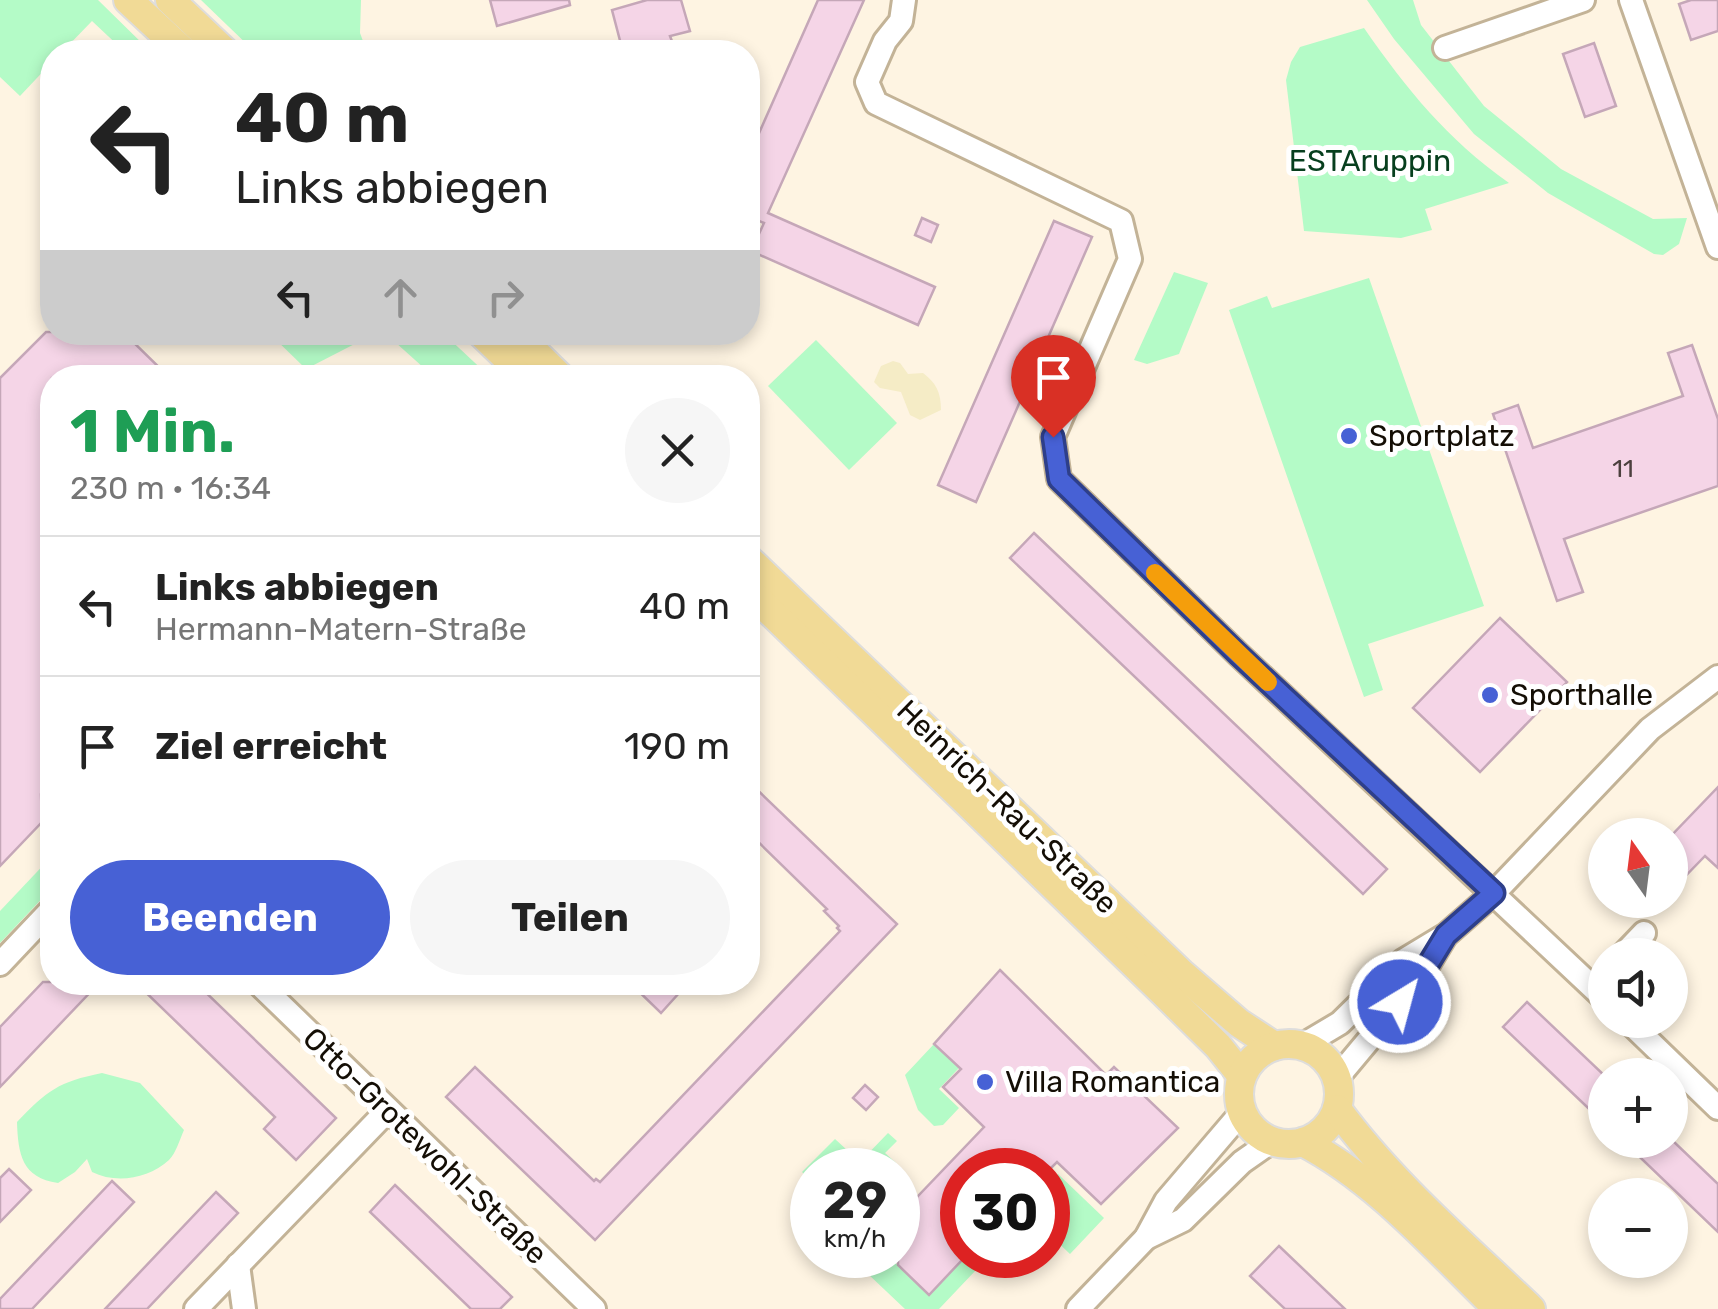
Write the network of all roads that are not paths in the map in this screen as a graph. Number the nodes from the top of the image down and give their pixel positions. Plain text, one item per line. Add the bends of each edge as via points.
1 (128, 0) edge
2 (170, 0) edge
3 (904, 0) edge
4 (1584, 0) edge
5 (1631, 0) edge
6 (171, 40) edge
7 (212, 40) edge
8 (1445, 48) dead end
9 (1713, 221) edge
10 (1718, 247) edge
11 (494, 345) edge
12 (527, 345) edge
13 (514, 365) edge
14 (548, 365) edge
15 (760, 570) edge
16 (760, 602) edge
17 (1718, 677) edge
18 (1494, 893) junction
19 (40, 922) edge
20 (1644, 933) dead end
21 (1446, 935) junction
22 (1639, 938) edge
23 (0, 964) edge
24 (1588, 975) edge
25 (269, 995) edge
26 (1646, 1038) edge
27 (1303, 1045) junction
28 (1274, 1046) junction
29 (1242, 1076) junction
30 (1337, 1078) junction
31 (1718, 1108) edge
32 (1337, 1109) junction
33 (388, 1110) junction
34 (1242, 1112) junction
35 (1272, 1141) junction
36 (1303, 1142) junction
37 (1146, 1238) junction
38 (238, 1265) junction
39 (196, 1309) edge
40 (244, 1309) edge
41 (594, 1309) edge
42 (1078, 1309) edge
43 (1498, 1309) edge
44 (1531, 1309) edge

1 - 6 main road
2 - 7 main road
3 - 18 street via 901,22 867,82 876,103 1121,221 1130,260 1053,437 1059,479
4 - 8 street
5 - 9 street
9 - 10 street
11 - 13 main road
12 - 14 main road
15 - 28 main road, Heinrich-Rau-Straße via 1182,973
16 - 29 main road, Heinrich-Rau-Straße via 1174,1002
17 - 18 street via 1650,729
18 - 21 street
18 - 24 street
19 - 23 street
20 - 22 street
21 - 27 street via 1403,962 1340,1023
21 - 30 street via 1418,981
25 - 33 street, Otto-Grotewohl-Straße
26 - 31 street
27 - 28 main road
27 - 30 main road via 1330,1064
28 - 29 main road via 1260,1052
29 - 34 main road
30 - 32 main road
32 - 36 main road via 1330,1124
32 - 44 main road via 1412,1195
33 - 38 street
33 - 41 street, Otto-Grotewohl-Straße
34 - 35 main road
34 - 37 street via 1166,1201
35 - 36 main road
35 - 37 street via 1183,1220
36 - 43 main road via 1338,1160
37 - 42 street
38 - 39 street
38 - 40 street

